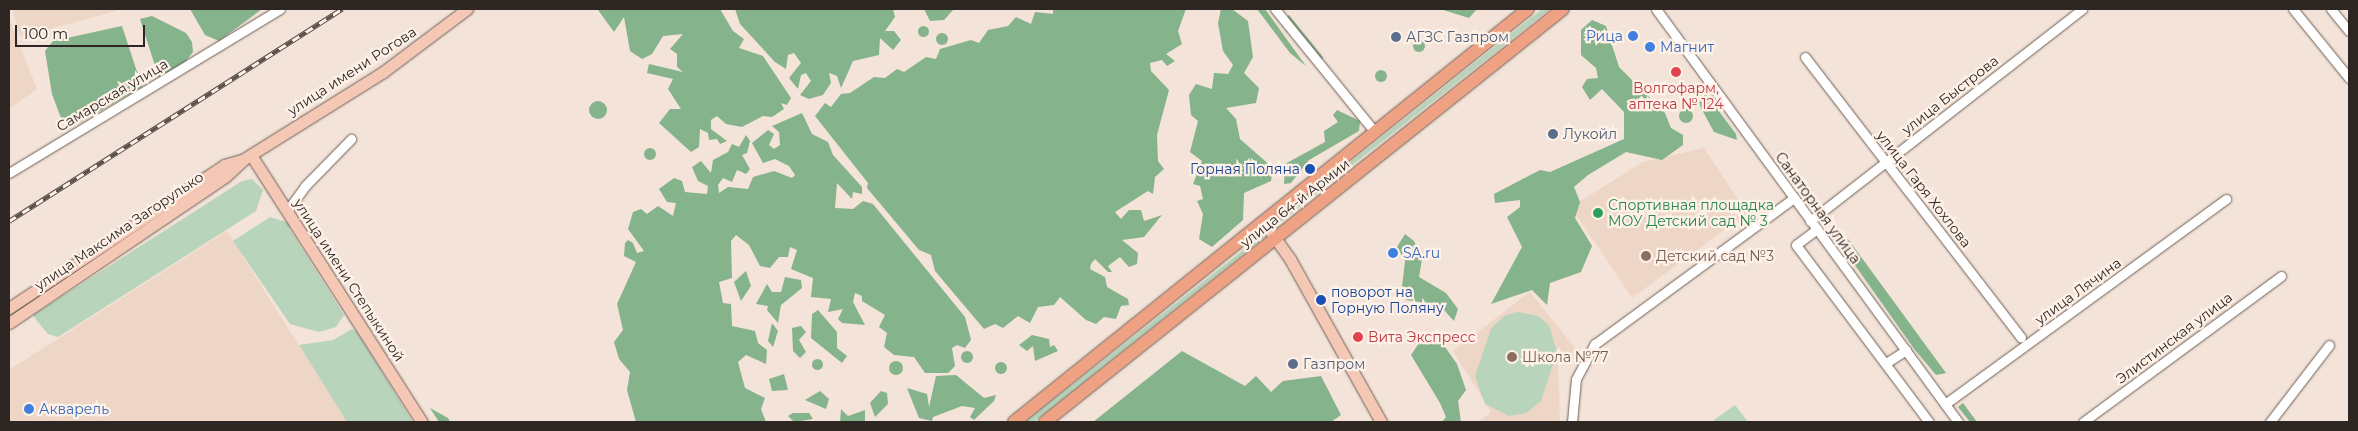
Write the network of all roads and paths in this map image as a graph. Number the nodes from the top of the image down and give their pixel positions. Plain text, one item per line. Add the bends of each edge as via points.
1 (280, 9) edge
2 (467, 9) edge
3 (1275, 9) edge
4 (1528, 9) edge
5 (1563, 9) edge
6 (1656, 9) edge
7 (2082, 9) edge
8 (2293, 9) edge
9 (2331, 9) edge
10 (2349, 31) edge
11 (1805, 57) dead end
12 (2349, 78) edge
13 (1374, 132) junction
14 (351, 139) dead end
15 (247, 157) junction
16 (1886, 162) junction
17 (9, 173) edge
18 (1794, 198) junction
19 (2226, 199) dead end
20 (287, 211) junction
21 (1263, 221) junction
22 (1810, 221) junction
23 (1817, 230) junction
24 (1276, 238) junction
25 (2281, 276) dead end
26 (9, 308) edge
27 (9, 323) edge
28 (2021, 337) dead end
29 (2329, 345) dead end
30 (1906, 350) junction
31 (1886, 364) junction
32 (1945, 404) junction
33 (422, 422) edge
34 (1014, 422) edge
35 (1045, 422) edge
36 (1381, 422) edge
37 (1572, 422) edge
38 (1929, 422) edge
39 (1958, 422) edge
40 (2083, 422) edge
41 (2270, 422) edge

1 - 17 street, Самарская улица
2 - 15 main road, улица имени Рогова via 383,72
3 - 13 street
4 - 13 highway, улица 64-й Армии
5 - 24 highway, улица 64-й Армии
6 - 18 street, Санаторная улица
7 - 16 street, улица Быстрова
8 - 12 street
9 - 10 street
11 - 16 street, улица Гаря Хохлова
13 - 21 highway, улица 64-й Армии
14 - 20 street
15 - 20 main road, улица имени Степыкиной
15 - 26 main road, улица Максима Загорулько via 224,165
15 - 27 main road, улица Максима Загорулько via 225,177
16 - 22 street, улица Быстрова
16 - 28 street, улица Гаря Хохлова
18 - 22 street, Санаторная улица
18 - 37 street via 1595,344 1576,380
19 - 32 street, улица Лячина
20 - 33 main road, улица имени Степыкиной
21 - 24 main road
21 - 34 highway, улица 64-й Армии
22 - 23 street, Санаторная улица
23 - 30 street, Санаторная улица
23 - 31 street via 1796,245
24 - 35 highway, улица 64-й Армии
24 - 36 main road
25 - 40 street, Элистинская улица
29 - 41 street
30 - 31 street
30 - 32 street, Санаторная улица
31 - 38 street
32 - 39 street, Санаторная улица

